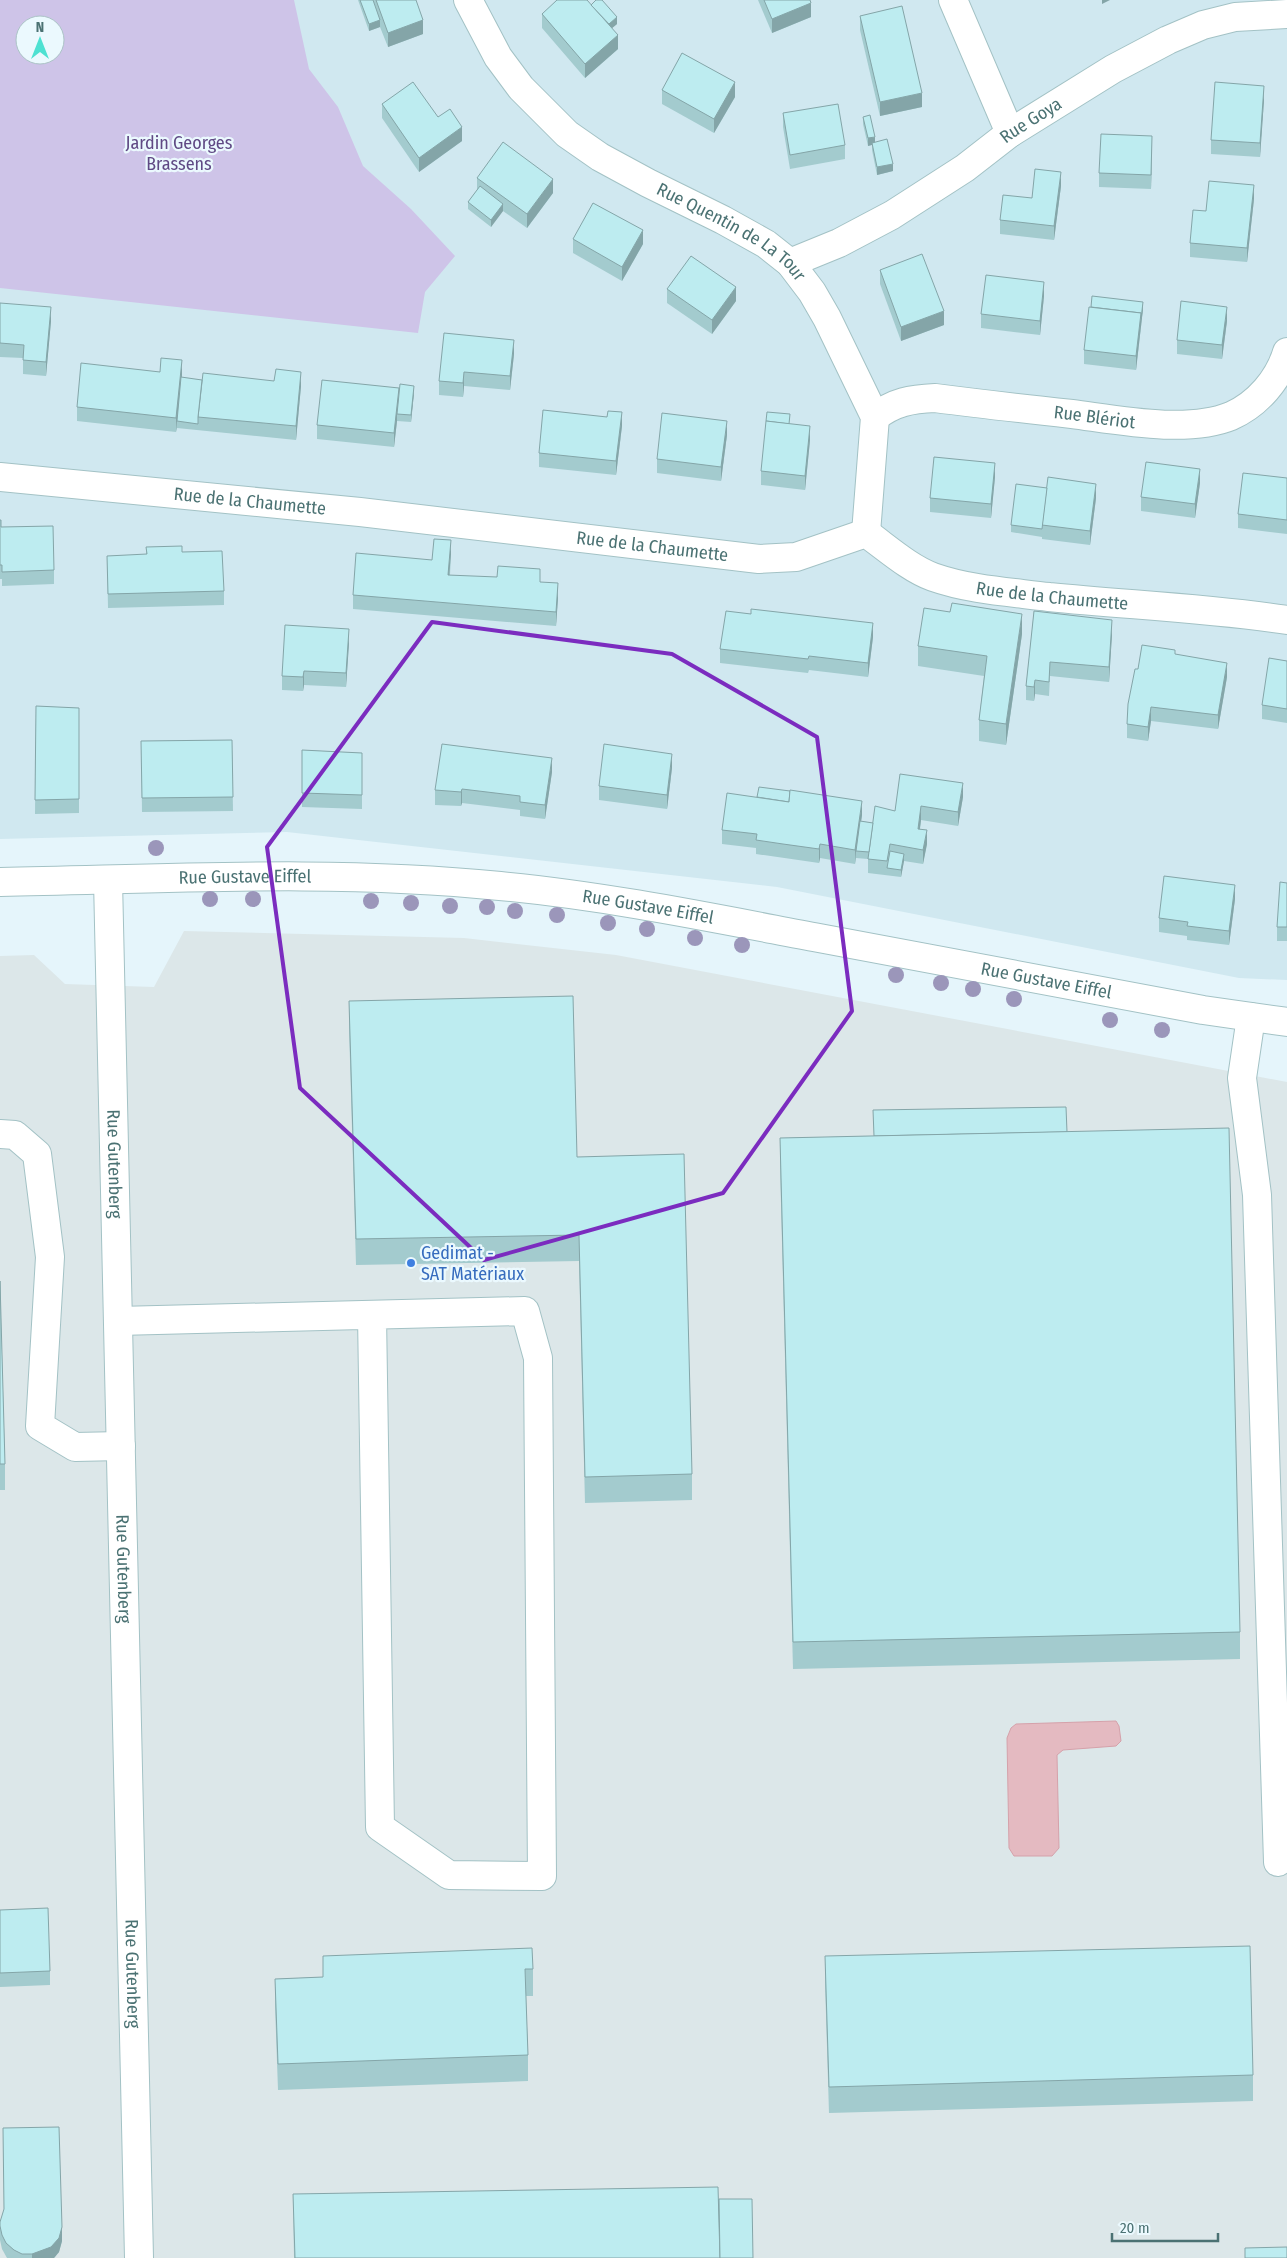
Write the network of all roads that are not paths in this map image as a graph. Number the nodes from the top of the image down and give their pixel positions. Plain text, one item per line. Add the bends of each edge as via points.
1 (468, 0) edge
2 (953, 0) edge
3 (1287, 14) edge
4 (1010, 133) junction
5 (790, 263) junction
6 (1287, 352) edge
7 (875, 417) junction
8 (0, 477) edge
9 (866, 533) junction
10 (1287, 620) edge
11 (108, 880) junction
12 (0, 882) edge
13 (1251, 1017) junction
14 (1287, 1022) edge
15 (0, 1134) edge
16 (372, 1315) junction
17 (118, 1322) junction
18 (121, 1446) junction
19 (1278, 1862) dead end
20 (140, 2258) edge

1 - 5 street, Rue Quentin de La Tour via 504,65 541,110 566,134 648,184 766,244
2 - 4 street
3 - 4 street, Rue Goya via 1235,17 1177,36 1113,69
4 - 5 street, Rue Goya via 965,168 892,215 839,243
5 - 7 street, Rue Quentin de La Tour via 827,318
6 - 7 street, Rue Blériot via 1270,386 1250,404 1231,415 1202,424 1144,423 935,398 903,401
7 - 9 street
8 - 9 street, Rue de la Chaumette via 360,512 759,559 796,557
9 - 10 street, Rue de la Chaumette via 931,576 958,584 1017,593
11 - 12 street, Rue Gustave Eiffel
11 - 13 street, Rue Gustave Eiffel via 353,877 577,894
11 - 17 street, Rue Gutenberg
13 - 14 street, Rue Gustave Eiffel
13 - 19 street via 1242,1078 1258,1195
15 - 18 street via 15,1135 37,1154 50,1257 40,1426 75,1447
16 - 16 street via 525,1311 538,1358 542,1876 449,1874 380,1827
16 - 17 street
17 - 18 street, Rue Gutenberg
18 - 20 street, Rue Gutenberg

